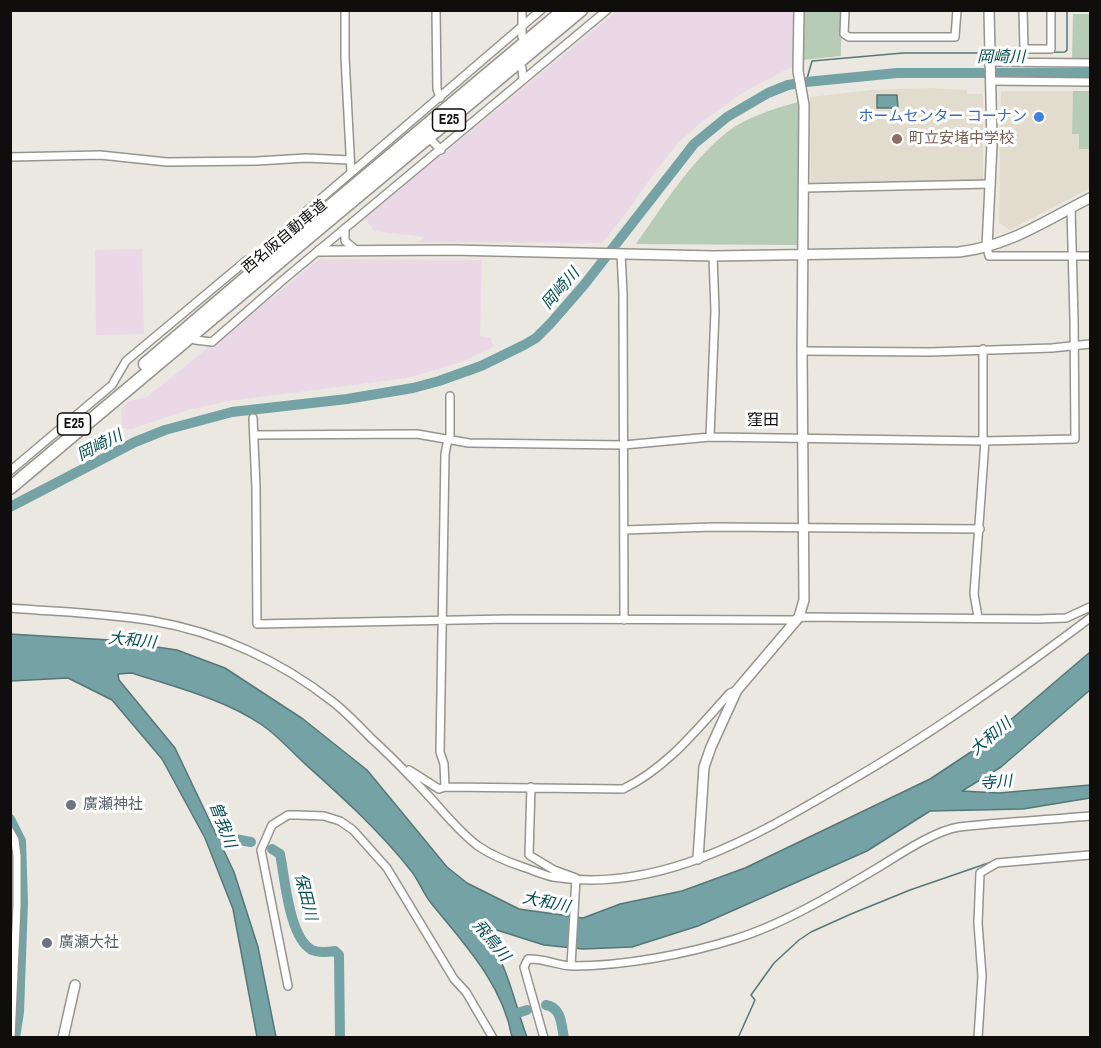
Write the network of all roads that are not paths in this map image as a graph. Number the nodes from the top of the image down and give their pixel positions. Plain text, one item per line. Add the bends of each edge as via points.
1 (345, 10) edge
2 (436, 10) edge
3 (522, 10) edge
4 (541, 10) edge
5 (564, 10) edge
6 (581, 10) edge
7 (607, 10) edge
8 (799, 10) edge
9 (845, 10) edge
10 (957, 10) edge
11 (989, 10) edge
12 (1023, 10) edge
13 (1051, 10) edge
14 (523, 25) junction
15 (522, 37) dead end
16 (990, 62) junction
17 (1090, 63) edge
18 (522, 68) dead end
19 (523, 80) junction
20 (991, 81) junction
21 (1090, 82) edge
22 (440, 98) junction
23 (433, 142) dead end
24 (441, 150) junction
25 (10, 158) edge
26 (350, 160) junction
27 (349, 177) junction
28 (991, 184) junction
29 (804, 188) junction
30 (1090, 198) edge
31 (1071, 208) junction
32 (313, 227) junction
33 (345, 228) junction
34 (987, 247) junction
35 (319, 251) junction
36 (357, 251) junction
37 (621, 254) junction
38 (804, 254) junction
39 (713, 256) junction
40 (1071, 256) junction
41 (1090, 256) edge
42 (257, 257) junction
43 (283, 280) junction
44 (154, 339) junction
45 (164, 339) dead end
46 (195, 340) dead end
47 (1090, 344) edge
48 (1073, 346) junction
49 (983, 349) junction
50 (802, 351) junction
51 (140, 374) junction
52 (450, 396) dead end
53 (253, 418) dead end
54 (254, 435) junction
55 (710, 437) junction
56 (802, 439) junction
57 (449, 440) junction
58 (984, 441) junction
59 (624, 445) junction
60 (10, 471) edge
61 (10, 478) edge
62 (10, 488) edge
63 (803, 527) junction
64 (980, 529) junction
65 (624, 530) junction
66 (1090, 607) edge
67 (10, 608) edge
68 (978, 617) junction
69 (798, 618) junction
70 (1090, 618) edge
71 (624, 620) junction
72 (441, 621) junction
73 (737, 690) junction
74 (394, 759) junction
75 (445, 787) junction
76 (531, 787) junction
77 (1090, 816) edge
78 (10, 831) edge
79 (1090, 855) edge
80 (698, 859) junction
81 (577, 881) junction
82 (14, 888) edge
83 (571, 966) junction
84 (75, 985) dead end
85 (288, 986) dead end
86 (11, 1038) edge
87 (63, 1038) edge
88 (493, 1038) edge
89 (544, 1038) edge
90 (978, 1038) edge

1 - 26 street
2 - 22 street
3 - 14 street
4 - 14 street
5 - 32 highway, 西名阪自動車道 / E25
6 - 32 highway, 西名阪自動車道 / E25
7 - 19 street
8 - 29 street
9 - 10 street via 844,34 849,37 956,37
11 - 16 street
12 - 13 street via 1024,49 1051,49
14 - 15 street
14 - 22 street
16 - 17 street
16 - 20 street
18 - 19 street
19 - 24 street
20 - 21 street
20 - 28 street
22 - 27 street via 433,109
23 - 24 street
24 - 33 street via 353,217
25 - 26 street via 100,155 167,162
26 - 27 street
27 - 42 street via 303,214 292,232 267,256
28 - 29 street
28 - 34 street
29 - 38 street
30 - 31 street
31 - 34 street via 1013,239
31 - 40 street
32 - 51 highway, 西名阪自動車道 / E25, bridge
33 - 35 street
33 - 36 street via 345,241
34 - 38 street via 945,252
34 - 40 street via 989,256
35 - 36 street
35 - 43 street
36 - 37 street
37 - 39 street
37 - 59 street
38 - 39 street
38 - 50 street
39 - 55 street
40 - 41 street
40 - 48 street
42 - 43 street
42 - 44 street via 247,260
43 - 46 street via 212,342
44 - 45 street
44 - 60 street via 123,364 112,385
47 - 48 street
48 - 49 street
48 - 58 street via 1074,439
49 - 50 street
49 - 58 street
50 - 56 street
51 - 61 highway, 西名阪自動車道 / E25
51 - 62 highway, 西名阪自動車道 / E25
52 - 57 street
53 - 54 street
54 - 57 street via 417,434
54 - 72 street via 257,624
55 - 56 street
55 - 59 street
56 - 58 street
56 - 63 street
57 - 59 street
57 - 72 street via 445,454
58 - 64 street
59 - 65 street
63 - 64 street
63 - 65 street
63 - 69 street via 804,600
64 - 68 street via 975,594
65 - 71 street
66 - 68 street via 1066,618
67 - 74 street via 110,615 206,634 254,653 294,675 333,702
68 - 69 street
69 - 71 street
69 - 73 street
70 - 80 street via 1001,685 896,753 779,822
71 - 72 street
72 - 75 street via 440,752
73 - 76 street via 669,759 623,789
73 - 80 street via 704,767
74 - 75 street via 439,789
74 - 81 street via 481,848 551,877
75 - 76 street
76 - 81 street via 529,855
77 - 83 street via 960,827 934,836 829,896 753,933 650,959
78 - 82 street via 16,847
79 - 90 street via 997,863 980,873 982,976
80 - 81 street via 639,875
81 - 83 street
82 - 86 street via 17,934
83 - 89 street via 537,959 525,963
84 - 87 street
85 - 88 street via 261,850 272,825 279,819 288,815 324,816 353,830 387,868

